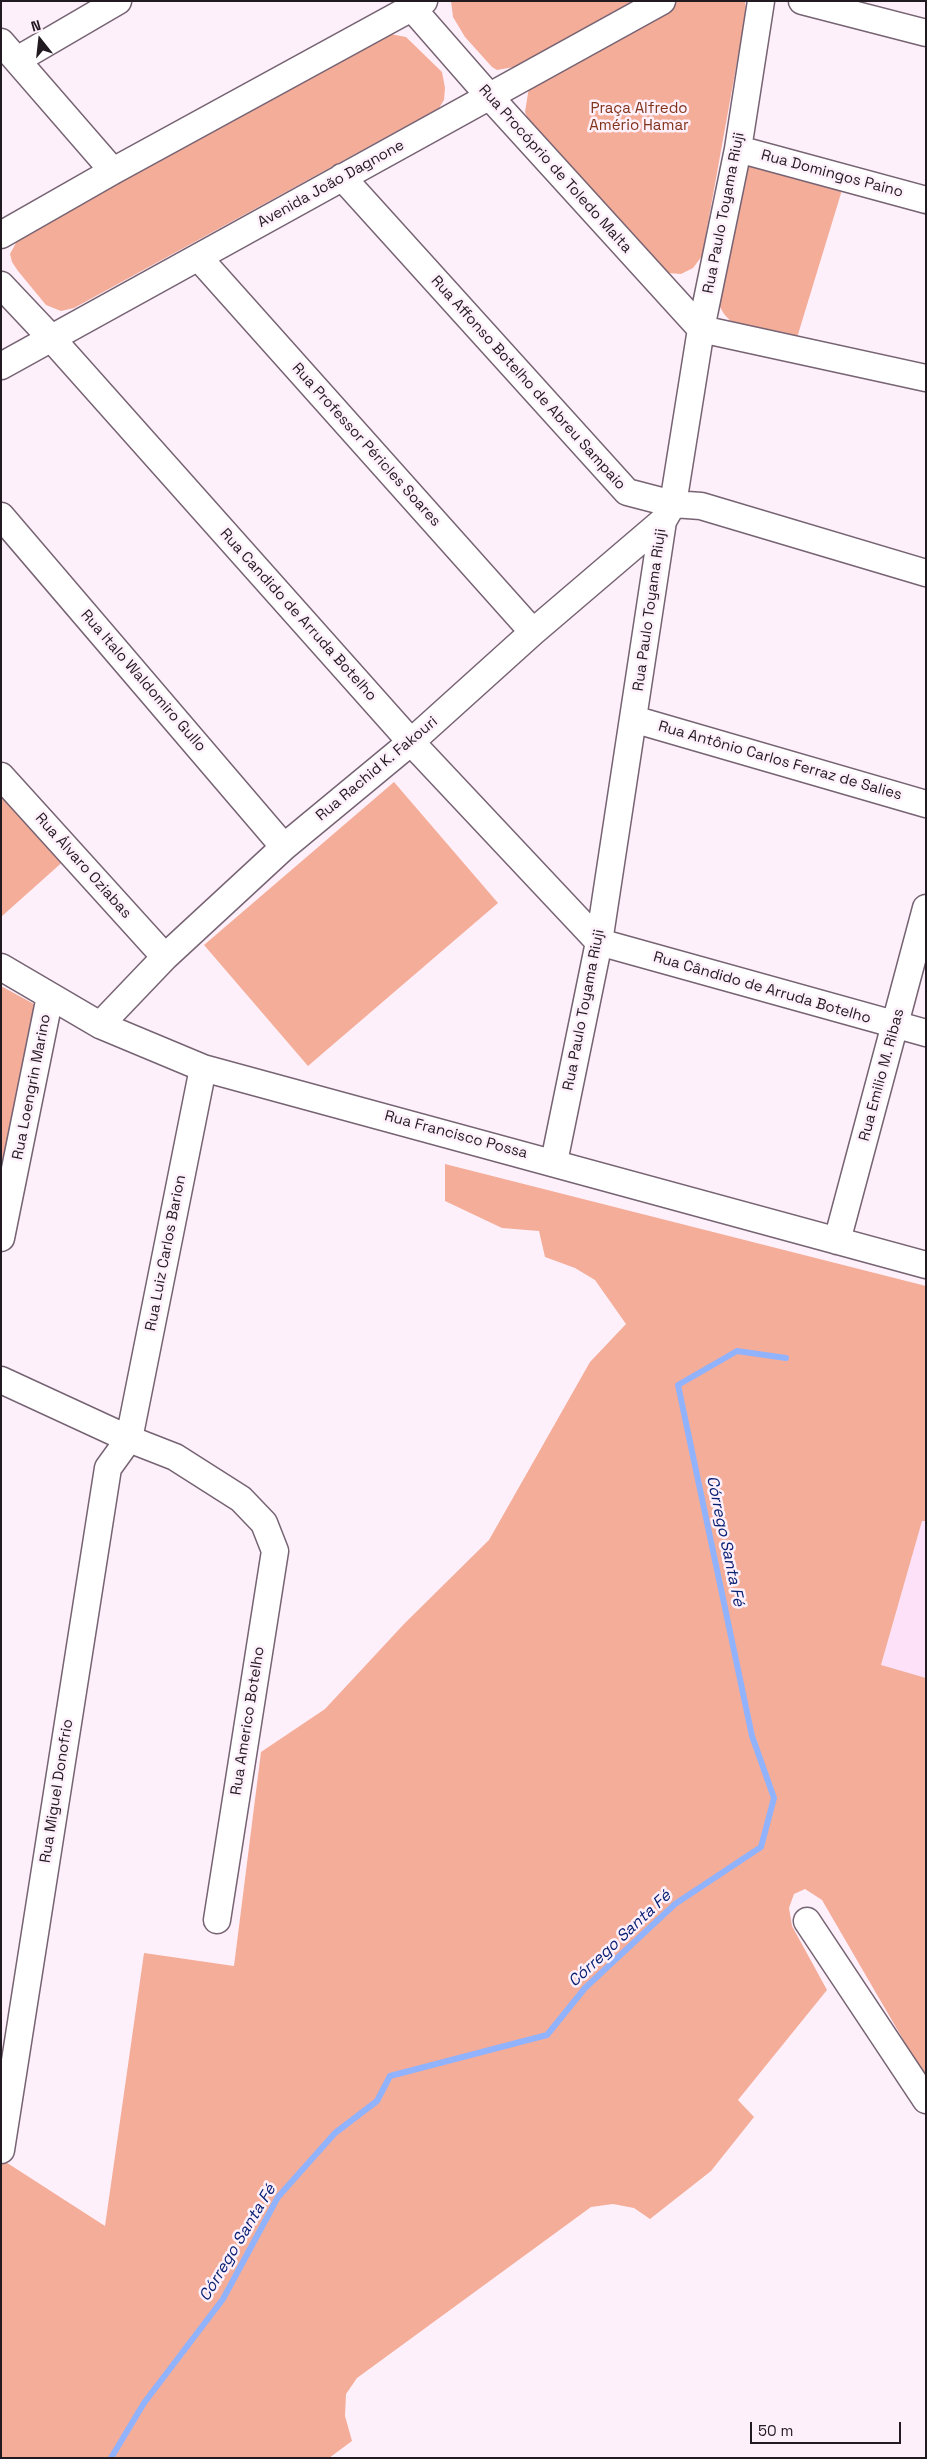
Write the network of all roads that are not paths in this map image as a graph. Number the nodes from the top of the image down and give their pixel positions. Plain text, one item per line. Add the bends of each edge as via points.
1 (118, 1) edge
2 (662, 1) edge
3 (761, 1) edge
4 (802, 1) edge
5 (418, 5) edge
6 (926, 33) edge
7 (9, 51) edge
8 (488, 96) junction
9 (738, 149) junction
10 (113, 170) junction
11 (342, 177) junction
12 (926, 200) edge
13 (1, 235) edge
14 (200, 258) junction
15 (1, 285) edge
16 (701, 329) junction
17 (52, 339) junction
18 (1, 366) edge
19 (926, 378) edge
20 (668, 512) junction
21 (1, 516) edge
22 (926, 573) edge
23 (532, 632) junction
24 (633, 719) junction
25 (411, 742) junction
26 (1, 776) edge
27 (926, 804) edge
28 (284, 847) junction
29 (926, 908) edge
30 (599, 942) junction
31 (165, 957) junction
32 (1, 967) edge
33 (50, 996) junction
34 (100, 1025) junction
35 (896, 1025) junction
36 (926, 1033) edge
37 (203, 1068) junction
38 (554, 1162) junction
39 (1, 1238) edge
40 (837, 1241) junction
41 (926, 1265) edge
42 (1, 1380) edge
43 (129, 1439) junction
44 (218, 1920) dead end
45 (808, 1921) dead end
46 (926, 2100) edge
47 (1, 2150) edge

1 - 7 street
2 - 8 street, Avenida João Dagnone
3 - 9 street, Rua Paulo Toyama Riuji
4 - 6 street
5 - 8 street, Rua Procóprio de Toledo Malta
5 - 10 street
7 - 10 street
8 - 11 street, Avenida João Dagnone
8 - 16 street, Rua Procóprio de Toledo Malta
9 - 12 street, Rua Domingos Paino
9 - 16 street, Rua Paulo Toyama Riuji
10 - 13 street
11 - 14 street, Avenida João Dagnone
11 - 20 street, Rua Affonso Botelho de Abreu Sampaio via 627,492
14 - 17 street, Avenida João Dagnone
14 - 23 street, Rua Professor Péricles Soares
15 - 17 street, Rua Candido de Arruda Botelho
16 - 19 street
16 - 20 street, Rua Paulo Toyama Riuji
17 - 18 street, Avenida João Dagnone
17 - 25 street, Rua Candido de Arruda Botelho
20 - 22 street, Rua Affonso Botelho de Abreu Sampaio via 701,506
20 - 23 street, Rua Rachid K. Fakouri
20 - 24 street, Rua Paulo Toyama Riuji
21 - 28 street, Rua Italo Waldomiro Gullo
23 - 25 street, Rua Rachid K. Fakouri
24 - 27 street, Rua Antônio Carlos Ferraz de Salies
24 - 30 street, Rua Paulo Toyama Riuji
25 - 28 street, Rua Rachid K. Fakouri
25 - 30 street, Rua Candido de Arruda Botelho
26 - 31 street, Rua Álvaro Oziabas
28 - 31 street, Rua Rachid K. Fakouri
29 - 35 street, Rua Emilio M. Ribas
30 - 35 street, Rua Cândido de Arruda Botelho
30 - 38 street, Rua Paulo Toyama Riuji
31 - 34 street, Rua Rachid K. Fakouri
32 - 33 street, Rua Francisco Possa
33 - 34 street, Rua Francisco Possa
33 - 39 street, Rua Loengrin Marino
34 - 37 street, Rua Francisco Possa
35 - 36 street, Rua Cândido de Arruda Botelho
35 - 40 street, Rua Emilio M. Ribas
37 - 38 street, Rua Francisco Possa
37 - 43 street, Rua Luiz Carlos Barion
38 - 40 street, Rua Francisco Possa
40 - 41 street, Rua Francisco Possa
42 - 43 street
43 - 44 street, Rua Americo Botelho via 175,1457 241,1499 264,1523 275,1551
43 - 47 street, Rua Miguel Donofrio via 108,1468
45 - 46 street

